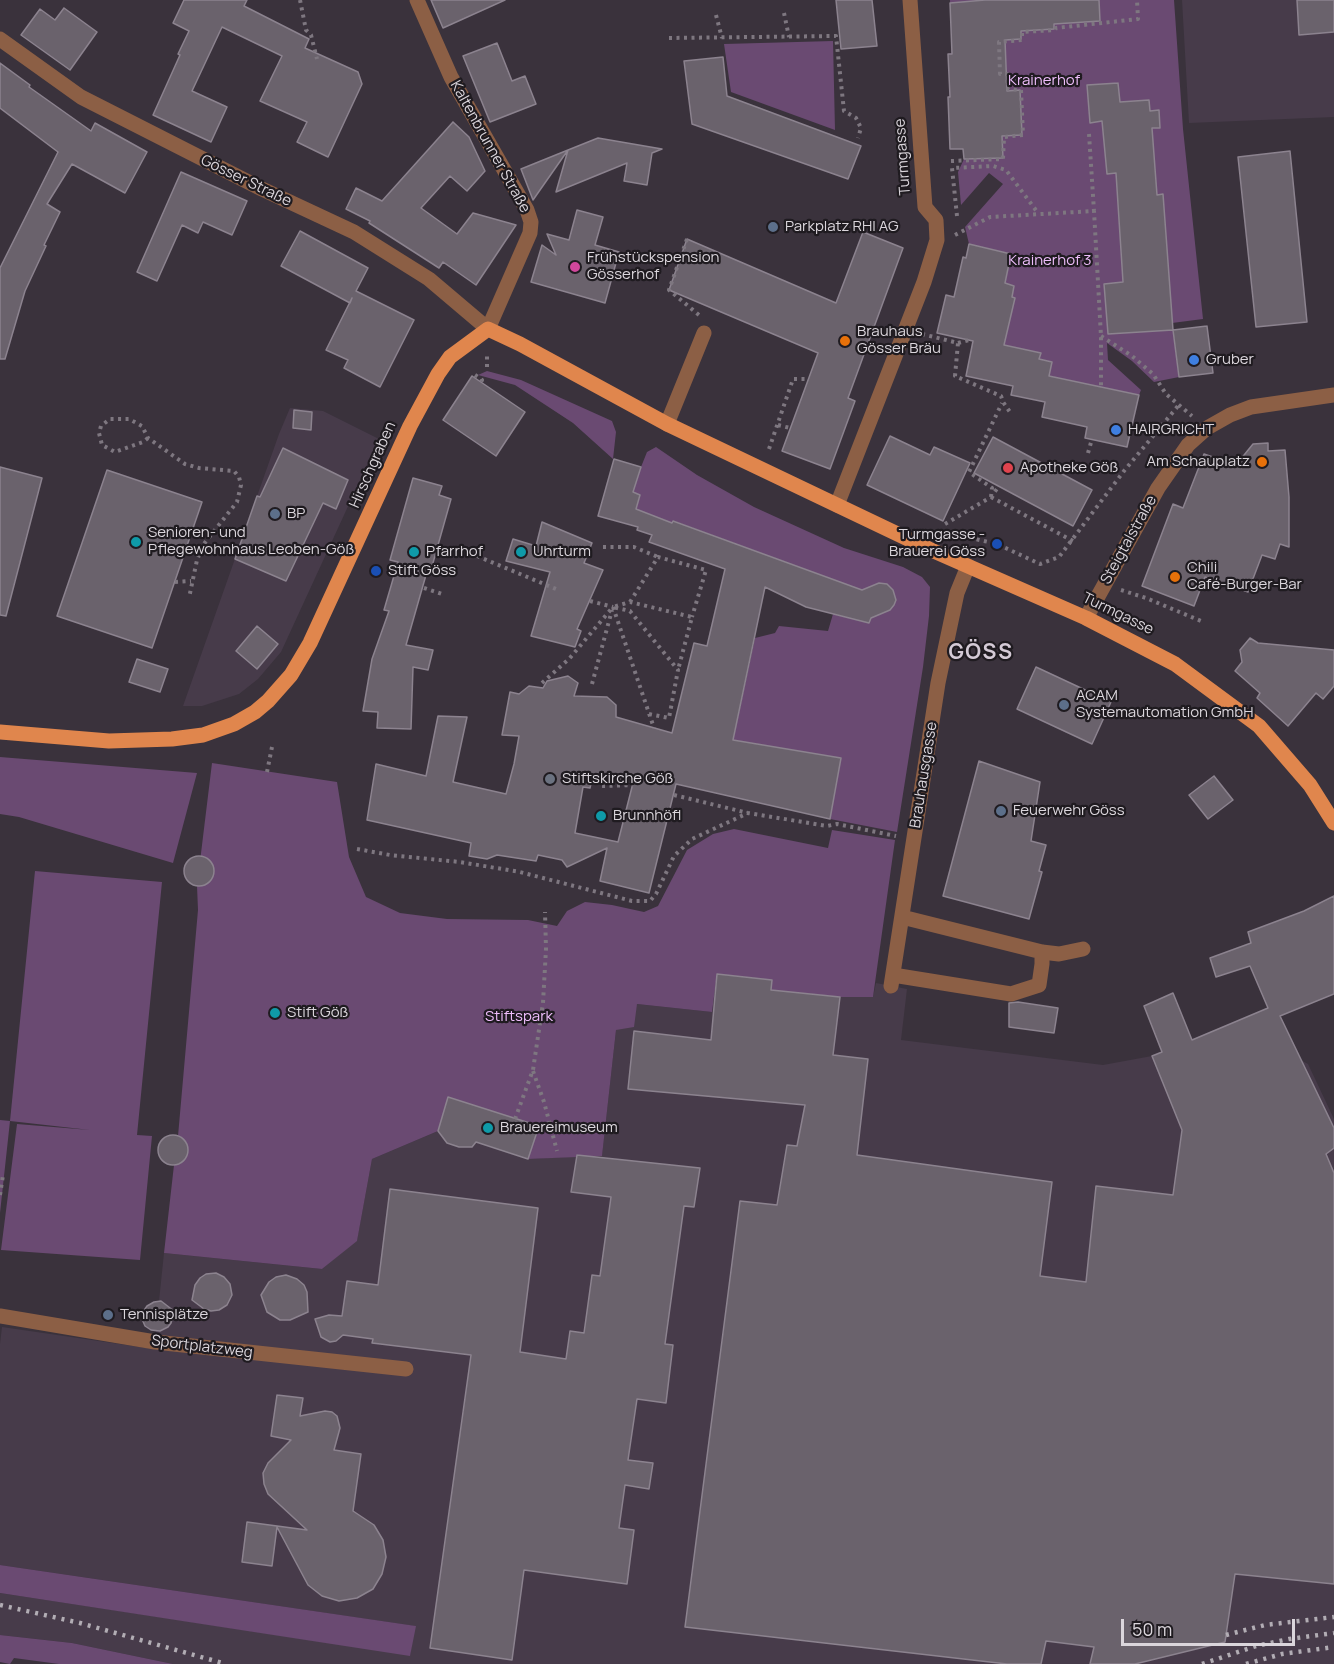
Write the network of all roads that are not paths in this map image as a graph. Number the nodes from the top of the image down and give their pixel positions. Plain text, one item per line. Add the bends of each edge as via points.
1 (417, 0) edge
2 (910, 0) edge
3 (0, 39) edge
4 (488, 329) junction
5 (704, 333) road end
6 (1334, 395) edge
7 (667, 424) junction
8 (837, 505) junction
9 (968, 566) junction
10 (1086, 618) junction
11 (0, 732) edge
12 (1334, 823) edge
13 (902, 917) junction
14 (1083, 949) dead end
15 (1042, 952) junction
16 (0, 1316) edge
17 (406, 1370) dead end

1 - 4 street, Kaltenbrunner Straße via 451,77 531,222 530,233
2 - 8 street, Turmgasse via 925,207 936,220 937,240
3 - 4 street, Gösser Straße via 111,113 354,232 429,279
4 - 7 main road, Turmgasse
4 - 11 main road, Hirschgraben via 450,357 438,374 310,643 291,675 255,712 203,735 171,739 109,741
5 - 7 street
6 - 10 street, Steigtalstraße via 1251,407 1207,428 1188,445 1158,488
7 - 8 main road, Turmgasse
8 - 9 main road, Turmgasse
9 - 10 main road, Turmgasse
9 - 13 street, Brauhausgasse via 957,593 938,683
10 - 12 main road, Turmgasse via 1175,664 1259,726 1310,785
13 - 15 street
13 - 15 street, Brauhausgasse via 892,981 1011,994 1039,985
14 - 15 street via 1059,954
16 - 17 street, Sportplatzweg via 155,1342

